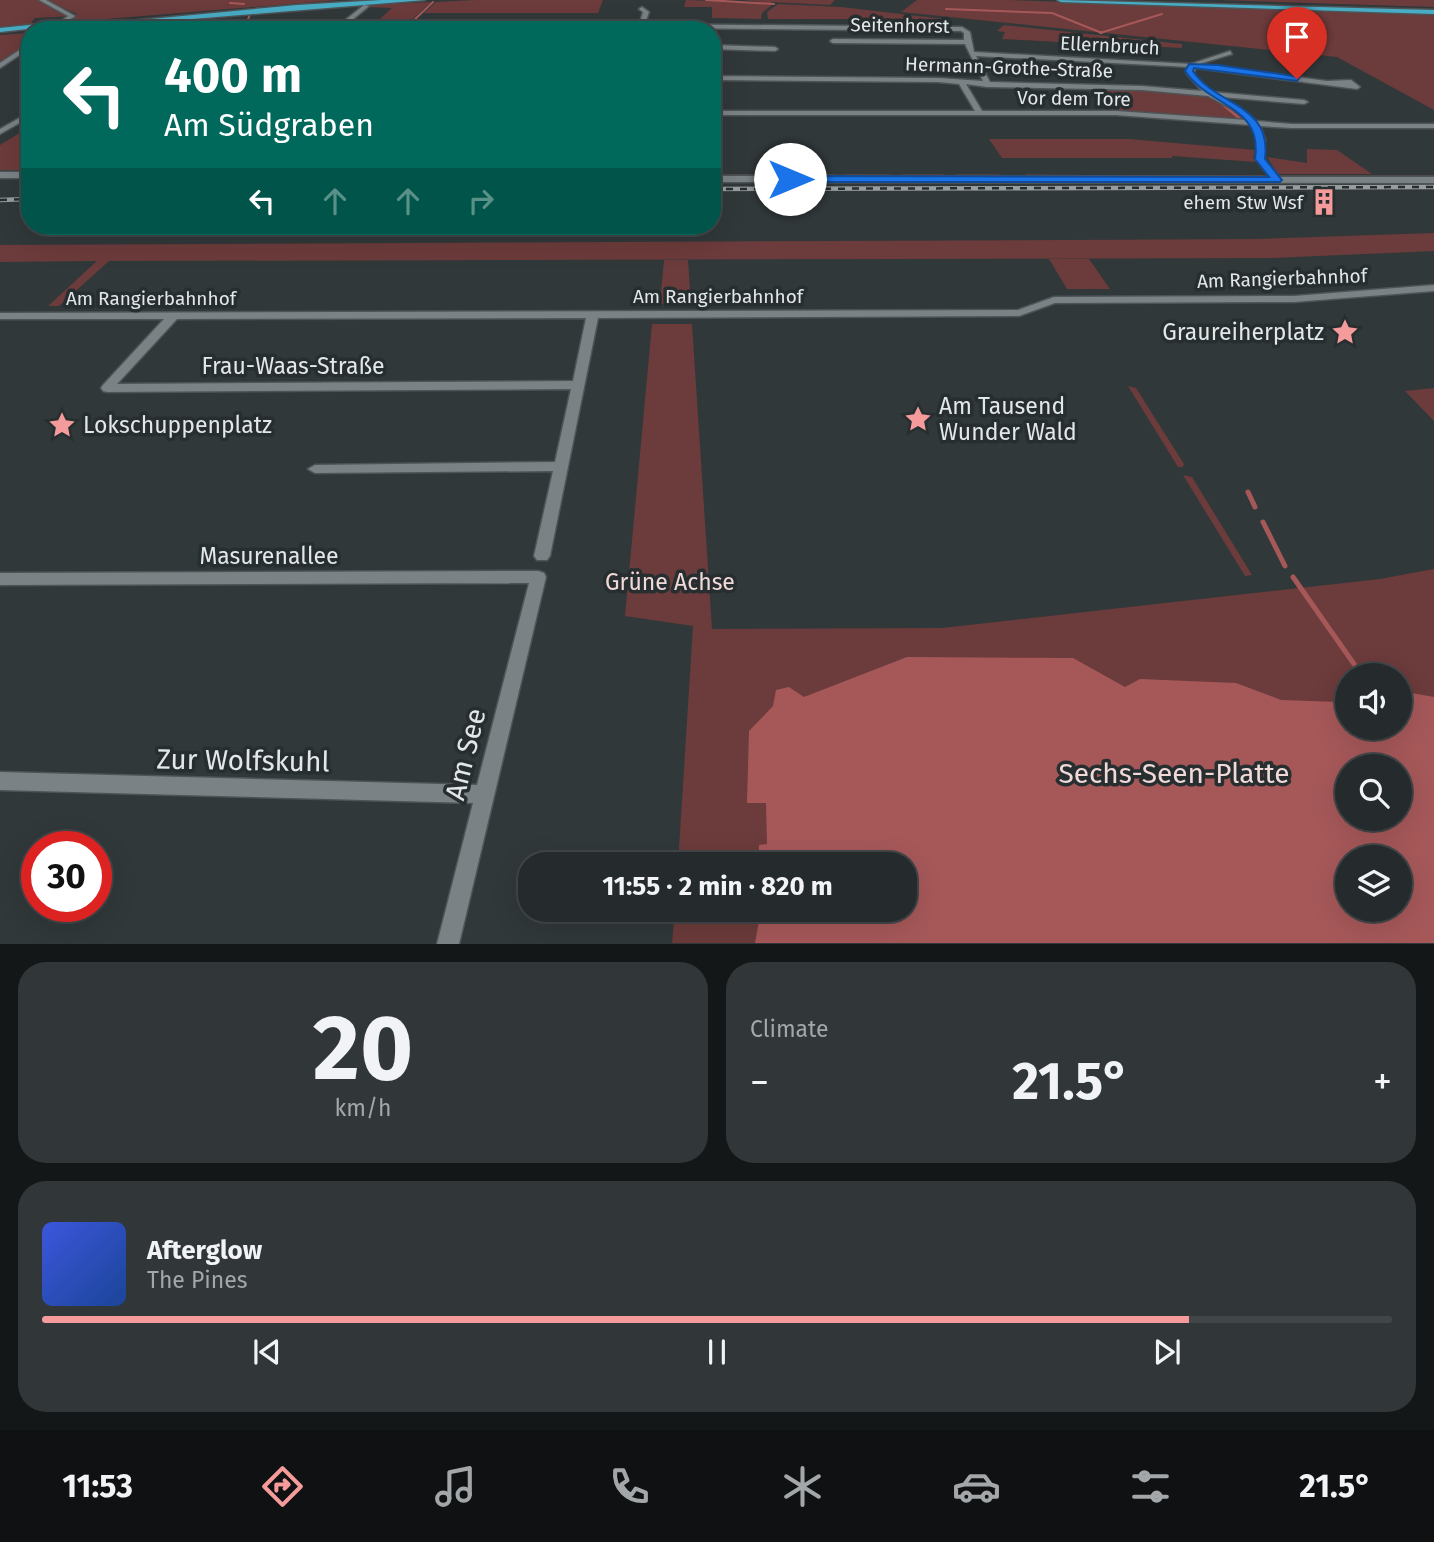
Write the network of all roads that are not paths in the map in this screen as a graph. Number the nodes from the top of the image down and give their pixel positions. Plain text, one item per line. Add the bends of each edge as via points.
1 (42, 0) edge
2 (356, 0) edge
3 (421, 0) edge
4 (1061, 0) edge
5 (1168, 0) edge
6 (366, 6) dead end
7 (642, 9) dead end
8 (1434, 10) edge
9 (72, 21) edge
10 (86, 21) edge
11 (88, 21) edge
12 (347, 21) edge
13 (644, 21) edge
14 (721, 26) edge
15 (21, 30) edge
16 (21, 31) edge
17 (0, 32) edge
18 (833, 41) dead end
19 (967, 42) junction
20 (721, 47) edge
21 (775, 48) dead end
22 (21, 51) edge
23 (972, 54) junction
24 (1230, 54) dead end
25 (15, 55) junction
26 (21, 55) edge
27 (0, 66) edge
28 (1192, 66) junction
29 (721, 78) edge
30 (961, 82) junction
31 (1329, 82) dead end
32 (987, 85) junction
33 (1212, 93) junction
34 (1304, 102) dead end
35 (721, 113) edge
36 (980, 113) junction
37 (21, 120) edge
38 (1256, 125) junction
39 (1434, 127) edge
40 (21, 128) edge
41 (3, 133) edge
42 (0, 139) edge
43 (0, 175) edge
44 (21, 175) edge
45 (721, 179) edge
46 (1277, 180) junction
47 (1434, 180) edge
48 (1434, 288) edge
49 (593, 313) junction
50 (174, 315) junction
51 (0, 316) edge
52 (578, 385) junction
53 (561, 466) junction
54 (315, 469) dead end
55 (542, 556) dead end
56 (538, 577) joint
57 (0, 579) edge
58 (0, 781) edge
59 (484, 794) junction
60 (448, 943) edge

1 - 9 street
2 - 10 highway
3 - 11 highway
4 - 8 highway
5 - 8 highway
6 - 12 street
7 - 13 street via 646,12
14 - 19 street via 966,30
15 - 17 highway
16 - 17 highway
18 - 19 street, Seitenhorst
19 - 23 street
20 - 21 street
22 - 25 street
23 - 28 street, Ellernbruch
23 - 32 street
24 - 28 street
25 - 26 street
25 - 27 street
28 - 31 street, Ellernbruch
28 - 33 street via 1191,77
29 - 30 street, Hermann-Grothe-Straße
30 - 32 street, Hermann-Grothe-Straße
30 - 36 street
32 - 33 street, Hermann-Grothe-Straße
33 - 34 street, Hermann-Grothe-Straße
33 - 38 street
35 - 36 street, Vor dem Tore
36 - 38 street, Vor dem Tore via 1116,113
37 - 41 street
38 - 39 street, Vor dem Tore
38 - 46 street via 1262,141 1260,159
40 - 41 street
41 - 42 street
43 - 44 street
45 - 46 street
46 - 47 street
48 - 49 street, Am Rangierbahnhof via 1294,299 1055,300 1019,313
49 - 50 street, Am Rangierbahnhof
49 - 52 street
50 - 51 street, Am Rangierbahnhof
50 - 52 street, Frau-Waas-Straße via 107,388
52 - 53 street
53 - 54 street
53 - 55 street
56 - 57 street, Masurenallee
56 - 59 street, Am See
58 - 59 street, Zur Wolfskuhl
59 - 60 street, Am See

